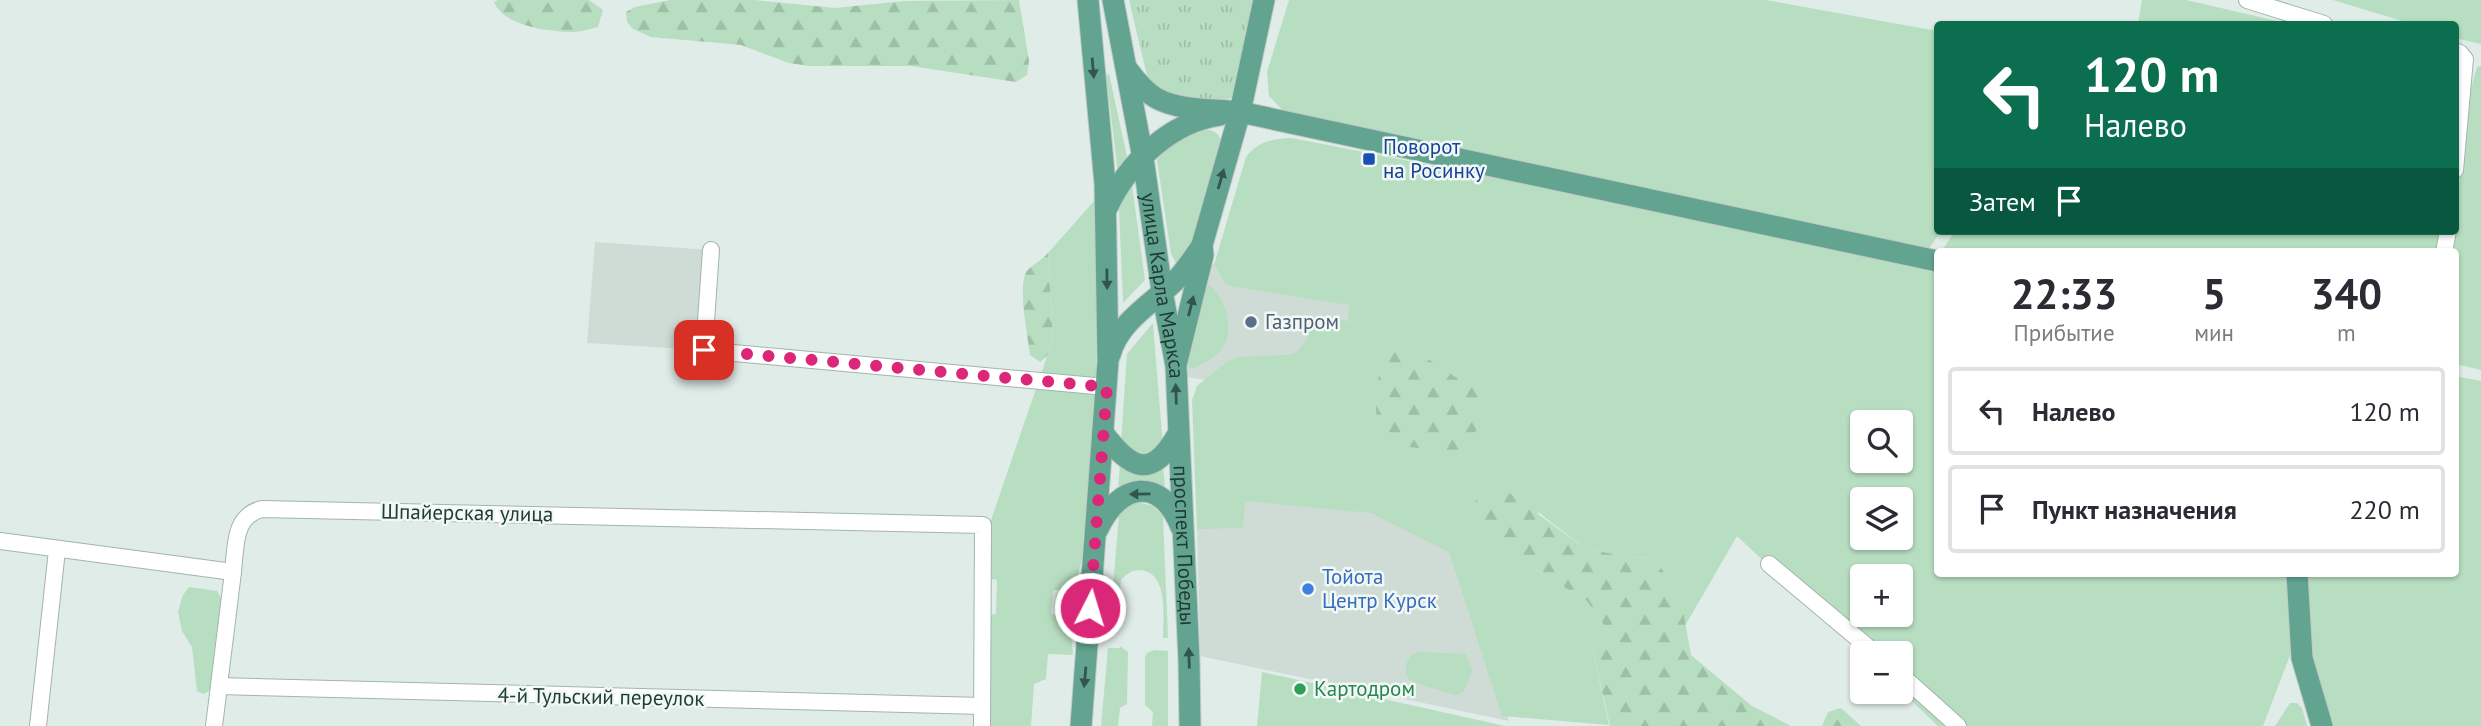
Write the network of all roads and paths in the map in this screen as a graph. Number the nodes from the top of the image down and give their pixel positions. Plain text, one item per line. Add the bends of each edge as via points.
1 (1087, 0) edge
2 (1113, 0) edge
3 (1264, 0) edge
4 (2247, 0) edge
5 (2314, 21) edge
6 (2459, 53) edge
7 (1128, 70) junction
8 (1240, 112) junction
9 (2459, 126) edge
10 (1143, 158) junction
11 (1106, 210) junction
12 (1202, 245) junction
13 (711, 250) dead end
14 (1934, 260) edge
15 (1162, 291) junction
16 (1108, 361) junction
17 (1175, 366) junction
18 (1107, 387) junction
19 (1103, 433) junction
20 (1178, 433) junction
21 (1095, 536) junction
22 (1184, 536) junction
23 (0, 541) edge
24 (57, 550) junction
25 (1769, 564) dead end
26 (233, 572) junction
27 (2297, 577) edge
28 (1861, 641) edge
29 (220, 686) junction
30 (1913, 686) edge
31 (982, 706) junction
32 (38, 726) edge
33 (214, 726) edge
34 (982, 726) edge
35 (1081, 726) edge
36 (1190, 726) edge
37 (1958, 726) edge
38 (2322, 726) edge

1 -> 11 main road
2 - 7 main road, улица Карла Маркса
3 - 8 main road, улица Карла Маркса
4 - 5 street
6 - 9 street via 2465,59
7 - 8 main road via 1157,99
7 - 10 main road, улица Карла Маркса
8 - 10 main road via 1190,122 1158,142
12 -> 8 main road, улица Карла Маркса
8 - 14 main road
10 - 11 main road via 1115,191
10 - 15 main road, улица Карла Маркса
11 -> 16 main road
12 - 15 main road
17 -> 12 main road, улица Карла Маркса
13 - 18 street via 697,349
15 - 16 main road via 1118,336
15 - 17 main road, улица Карла Маркса
16 - 18 main road
20 -> 17 main road, проспект Победы
18 - 19 main road
19 - 20 main road via 1128,461 1146,465 1160,458
19 - 21 main road
20 - 22 main road, проспект Победы
22 -> 21 main road via 1166,501 1144,492 1121,498
21 -> 35 main road
36 -> 22 main road, проспект Победы
23 - 24 street
24 - 26 street
24 - 32 street
25 - 28 street
26 - 29 street
26 - 31 street, Шпайерская улица via 243,518 262,509 983,524
27 - 38 main road via 2302,658
29 - 31 street, 4-й Тульский переулок
29 - 33 street
30 - 37 street
31 - 34 street

